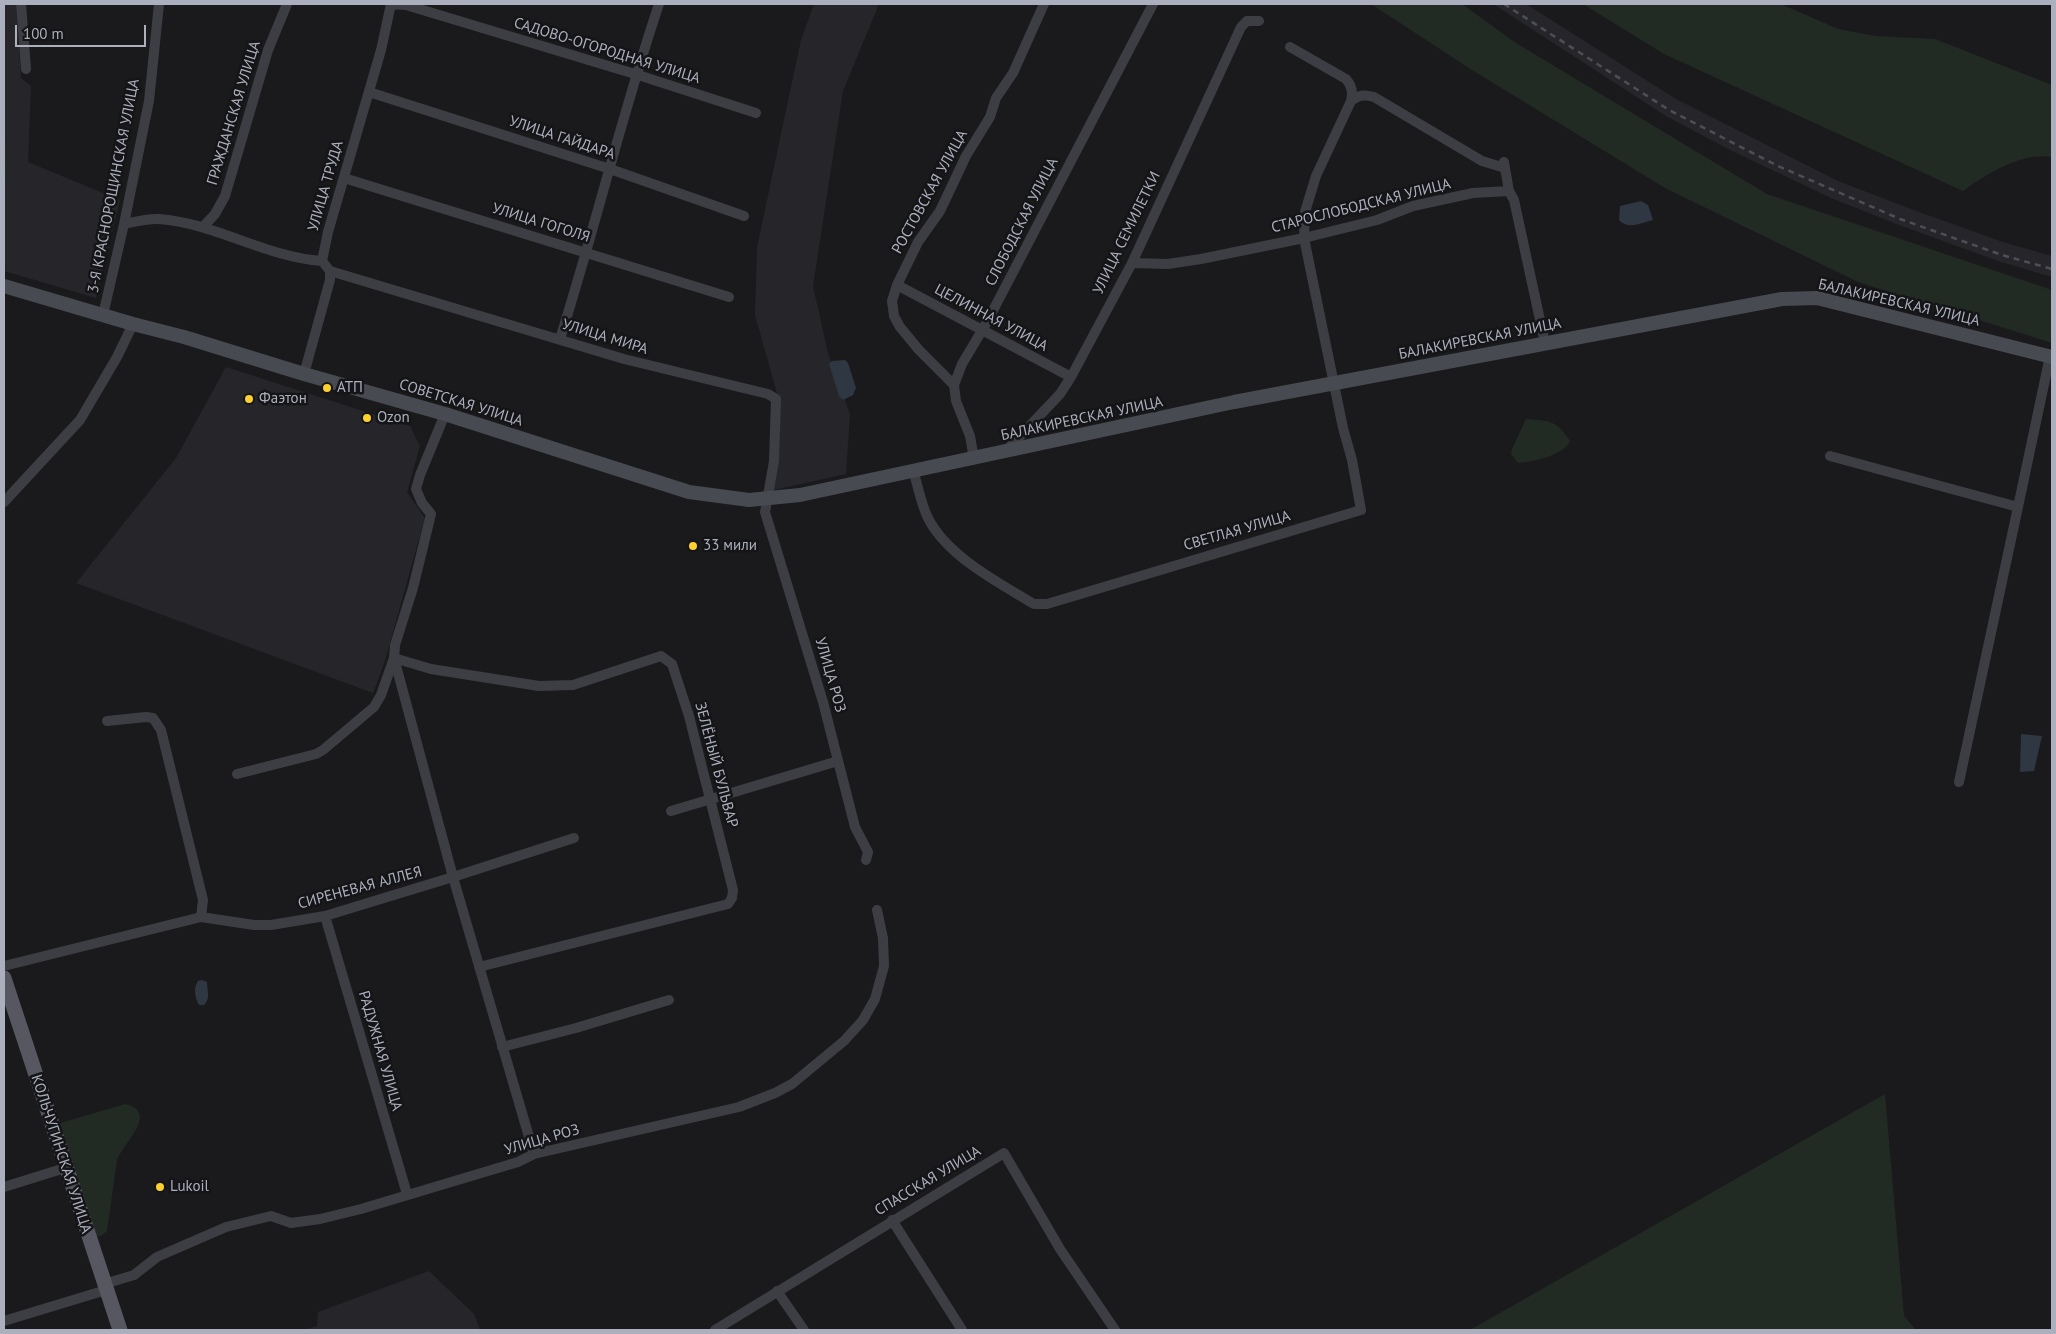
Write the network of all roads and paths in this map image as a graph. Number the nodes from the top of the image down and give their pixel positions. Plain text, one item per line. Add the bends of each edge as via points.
1 (21, 4) edge
2 (159, 4) edge
3 (288, 4) edge
4 (391, 4) edge
5 (659, 4) edge
6 (1044, 4) edge
7 (1153, 4) edge
8 (1259, 21) dead end
9 (1290, 46) dead end
10 (26, 69) dead end
11 (635, 74) junction
12 (369, 92) junction
13 (1351, 101) junction
14 (756, 113) dead end
15 (610, 169) junction
16 (344, 178) junction
17 (1509, 192) junction
18 (744, 216) dead end
19 (124, 224) junction
20 (203, 228) junction
21 (1304, 238) junction
22 (587, 253) junction
23 (322, 261) junction
24 (1132, 263) junction
25 (330, 271) junction
26 (897, 285) junction
27 (4, 286) edge
28 (729, 297) dead end
29 (103, 315) junction
30 (133, 324) junction
31 (982, 330) junction
32 (560, 339) junction
33 (1545, 343) junction
34 (2051, 357) edge
35 (304, 374) junction
36 (1071, 377) junction
37 (1334, 382) junction
38 (954, 385) junction
39 (445, 414) junction
40 (1004, 452) junction
41 (1830, 456) dead end
42 (974, 459) junction
43 (913, 470) junction
44 (767, 499) junction
45 (4, 502) edge
46 (2018, 507) junction
47 (394, 658) junction
48 (107, 721) dead end
49 (838, 761) junction
50 (237, 774) dead end
51 (1959, 782) dead end
52 (710, 800) junction
53 (671, 812) dead end
54 (574, 838) dead end
55 (866, 860) dead end
56 (453, 878) junction
57 (877, 910) dead end
58 (325, 916) junction
59 (201, 918) junction
60 (4, 966) edge
61 (479, 967) junction
62 (4, 978) edge
63 (669, 1000) dead end
64 (502, 1047) junction
65 (534, 1154) junction
66 (65, 1168) junction
67 (4, 1187) edge
68 (407, 1194) junction
69 (892, 1220) junction
70 (105, 1287) junction
71 (778, 1291) junction
72 (4, 1321) edge
73 (120, 1330) edge
74 (715, 1330) edge
75 (804, 1330) edge
76 (962, 1330) edge
77 (1115, 1330) edge

1 - 10 street
2 - 19 street, 3-Я КРАСНОРОЩИНСКАЯ УЛИЦА via 149,102
3 - 20 street, ГРАЖДАНСКАЯ УЛИЦА via 268,50 225,196
4 - 11 street, САДОВО-ОГОРОДНАЯ УЛИЦА via 406,5
4 - 12 street, УЛИЦА ТРУДА
5 - 11 street
6 - 26 street, РОСТОВСКАЯ УЛИЦА via 1013,73 996,98 990,117
7 - 31 street, СЛОБОДСКАЯ УЛИЦА
8 - 24 street, УЛИЦА СЕМИЛЕТКИ via 1247,21 1241,27
9 - 13 street via 1346,79 1351,85
11 - 14 street, САДОВО-ОГОРОДНАЯ УЛИЦА
11 - 15 street
12 - 15 street, УЛИЦА ГАЙДАРА
12 - 16 street, УЛИЦА ТРУДА
13 - 17 street via 1358,96 1374,97 1482,161 1505,165
13 - 21 street, СВЕТЛАЯ УЛИЦА via 1316,176 1305,212
15 - 18 street, УЛИЦА ГАЙДАРА
15 - 22 street
16 - 22 street, УЛИЦА ГОГОЛЯ
16 - 23 street, УЛИЦА ТРУДА
17 - 21 street, СТАРОСЛОБОДСКАЯ УЛИЦА via 1473,193 1413,206 1377,220
17 - 33 street via 1514,200
19 - 20 street via 156,219
19 - 29 street, 3-Я КРАСНОРОЩИНСКАЯ УЛИЦА
20 - 23 street via 306,260
21 - 24 street, СТАРОСЛОБОДСКАЯ УЛИЦА via 1168,264
21 - 37 street, СВЕТЛАЯ УЛИЦА
22 - 28 street, УЛИЦА ГОГОЛЯ
22 - 32 street
23 - 25 street
24 - 36 street, УЛИЦА СЕМИЛЕТКИ
25 - 32 street, УЛИЦА МИРА
25 - 35 street
26 - 31 street, ЦЕЛИННАЯ УЛИЦА
26 - 38 street, РОСТОВСКАЯ УЛИЦА via 892,301 900,327
27 - 29 street, СОВЕТСКАЯ УЛИЦА
29 - 30 street, СОВЕТСКАЯ УЛИЦА
30 - 35 street, СОВЕТСКАЯ УЛИЦА via 184,336
30 - 45 street via 80,420
31 - 36 street, ЦЕЛИННАЯ УЛИЦА
31 - 38 street, СЛОБОДСКАЯ УЛИЦА
32 - 44 street, УЛИЦА МИРА via 624,359 768,394 776,399 774,460
33 - 34 street, БАЛАКИРЕВСКАЯ УЛИЦА via 1782,299 1817,298
33 - 37 street, БАЛАКИРЕВСКАЯ УЛИЦА
34 - 46 street
35 - 39 street, СОВЕТСКАЯ УЛИЦА
36 - 40 street, УЛИЦА СЕМИЛЕТКИ via 1060,394
37 - 40 street, БАЛАКИРЕВСКАЯ УЛИЦА
37 - 43 street, СВЕТЛАЯ УЛИЦА via 1361,510 1047,604 1034,604 1012,591 971,565 946,543 928,518
38 - 42 street
39 - 44 street, СОВЕТСКАЯ УЛИЦА via 689,492 749,500
39 - 47 street via 416,490 432,514
40 - 42 street, БАЛАКИРЕВСКАЯ УЛИЦА
41 - 46 street
42 - 43 street, БАЛАКИРЕВСКАЯ УЛИЦА
43 - 44 street, СОВЕТСКАЯ УЛИЦА via 800,496
44 - 49 street, УЛИЦА РОЗ via 765,512
46 - 51 street
47 - 50 street via 374,708 324,750
47 - 52 street, ЗЕЛЁНЫЙ БУЛЬВАР via 431,669 547,686 573,685 661,656 672,664
47 - 56 street
48 - 59 street via 153,718 161,730 203,900
49 - 52 street
49 - 55 street, УЛИЦА РОЗ via 855,827 868,852
52 - 53 street
52 - 61 street, ЗЕЛЁНЫЙ БУЛЬВАР via 734,890 728,904
54 - 56 street, СИРЕНЕВАЯ АЛЛЕЯ
56 - 58 street, СИРЕНЕВАЯ АЛЛЕЯ
56 - 61 street
57 - 65 street, УЛИЦА РОЗ via 884,966 875,999 863,1020 844,1041 792,1084 739,1107
58 - 59 street, СИРЕНЕВАЯ АЛЛЕЯ via 271,925
58 - 68 street, РАДУЖНАЯ УЛИЦА
59 - 60 street, СИРЕНЕВАЯ АЛЛЕЯ
61 - 64 street
62 - 66 main road, КОЛЬЧУГИНСКАЯ УЛИЦА
63 - 64 street
64 - 65 street
65 - 68 street, УЛИЦА РОЗ via 518,1162
66 - 67 street
66 - 70 main road, КОЛЬЧУГИНСКАЯ УЛИЦА
68 - 70 street, УЛИЦА РОЗ via 320,1219 291,1223 271,1216 226,1227 157,1257 134,1275
69 - 71 street, СПАССКАЯ УЛИЦА
69 - 76 street
69 - 77 street, СПАССКАЯ УЛИЦА via 1004,1153 1060,1249
70 - 72 street, УЛИЦА РОЗ
70 - 73 main road, КОЛЬЧУГИНСКАЯ УЛИЦА
71 - 74 street, СПАССКАЯ УЛИЦА
71 - 75 street

